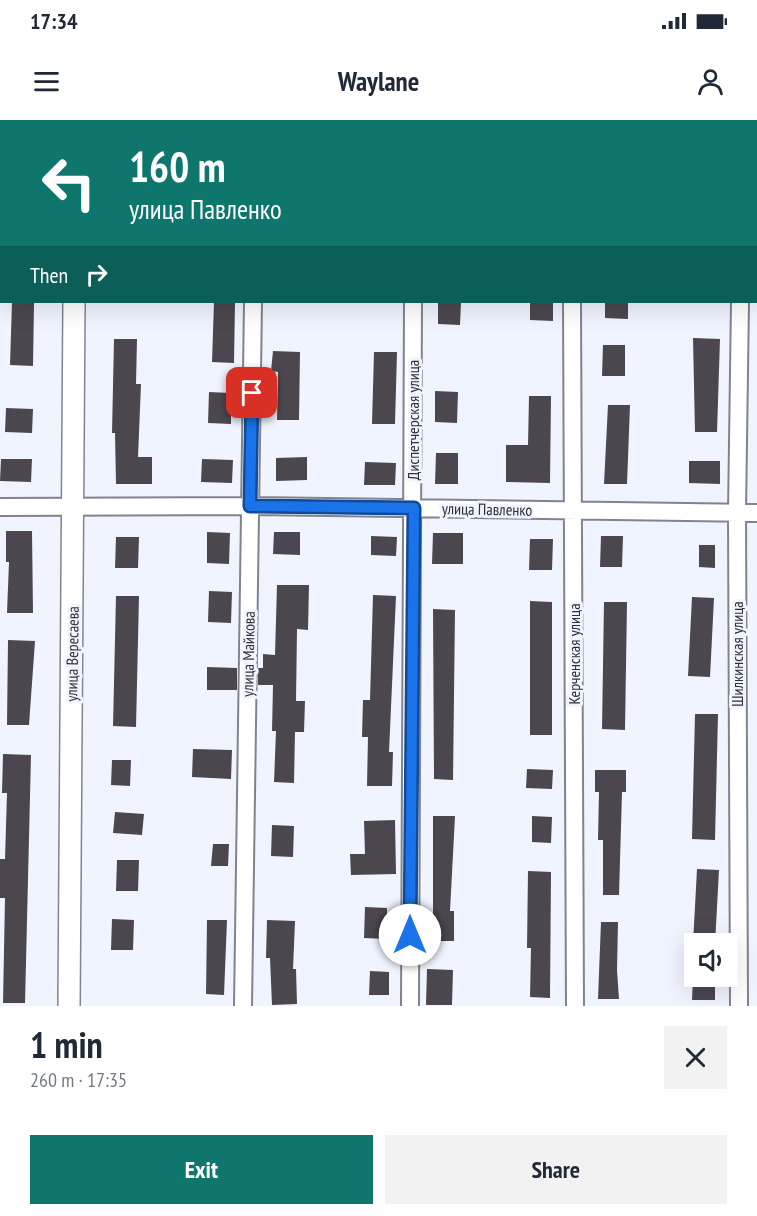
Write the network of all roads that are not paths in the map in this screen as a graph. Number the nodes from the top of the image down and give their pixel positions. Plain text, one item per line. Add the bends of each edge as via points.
1 (74, 303) edge
2 (253, 303) edge
3 (413, 303) edge
4 (572, 303) edge
5 (740, 303) edge
6 (250, 506) junction
7 (0, 507) edge
8 (74, 507) junction
9 (414, 508) junction
10 (573, 510) junction
11 (737, 513) junction
12 (757, 513) edge
13 (69, 1006) edge
14 (243, 1006) edge
15 (410, 1006) edge
16 (575, 1006) edge
17 (739, 1006) edge

1 - 8 street, улица Вересаева
2 - 6 street, улица Майкова
3 - 9 street, Диспетчерская улица
4 - 10 street, Керченская улица
5 - 11 street, Шилкинская улица
6 - 8 street, улица Павленко
6 - 9 street, улица Павленко
6 - 14 street, улица Майкова
7 - 8 street, улица Павленко
8 - 13 street, улица Вересаева
9 - 10 street, улица Павленко
9 - 15 street, Диспетчерская улица
10 - 11 street, улица Павленко
10 - 16 street, Керченская улица
11 - 12 street, улица Павленко
11 - 17 street, Шилкинская улица

